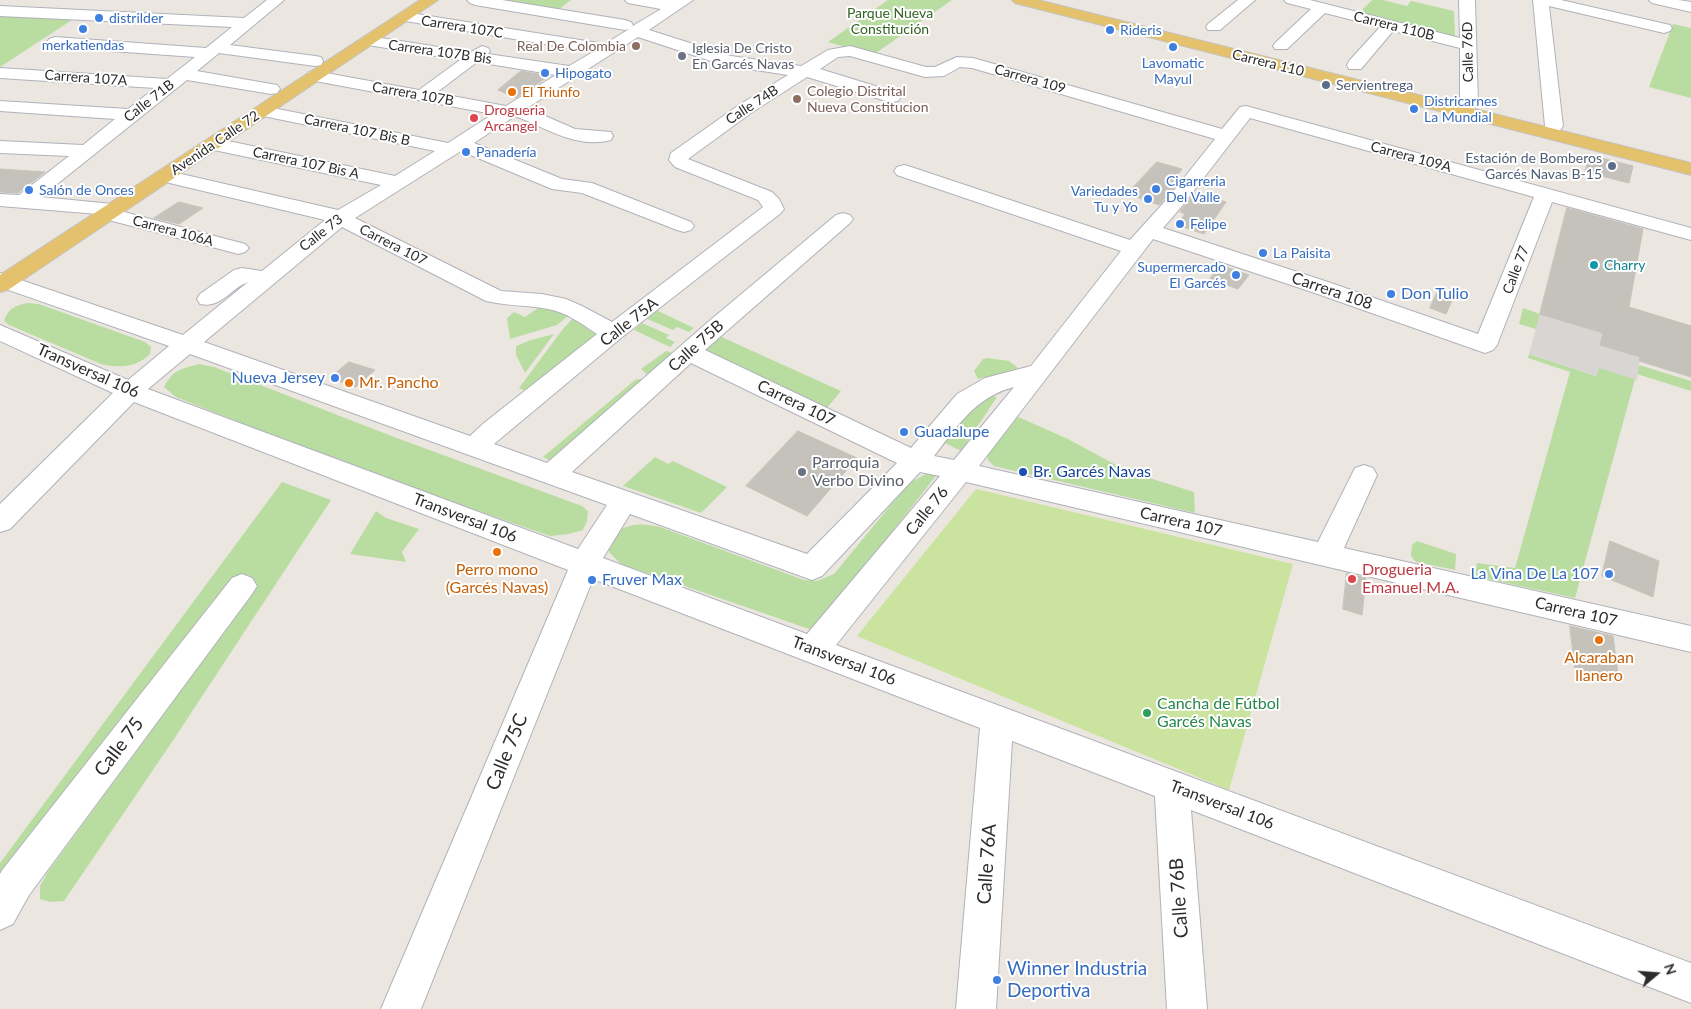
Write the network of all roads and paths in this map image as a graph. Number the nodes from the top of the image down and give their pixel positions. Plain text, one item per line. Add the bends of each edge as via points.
1 (118, 0) edge
2 (276, 0) edge
3 (430, 0) edge
4 (476, 0) edge
5 (574, 0) edge
6 (633, 0) edge
7 (1020, 0) edge
8 (1055, 0) edge
9 (1247, 0) edge
10 (1293, 0) edge
11 (1467, 0) edge
12 (1541, 0) edge
13 (1657, 0) edge
14 (679, 3) edge
15 (1691, 7) edge
16 (534, 8) junction
17 (1321, 8) junction
18 (406, 9) edge
19 (0, 11) edge
20 (558, 12) junction
21 (95, 16) junction
22 (247, 23) junction
23 (1390, 25) junction
24 (1214, 27) dead end
25 (631, 28) junction
26 (1664, 28) dead end
27 (503, 34) junction
28 (368, 41) junction
29 (55, 42) junction
30 (1467, 45) junction
31 (1281, 46) dead end
32 (608, 49) junction
33 (213, 51) junction
34 (834, 53) joint
35 (473, 58) junction
36 (1355, 65) dead end
37 (315, 68) junction
38 (572, 72) junction
39 (804, 72) junction
40 (3, 75) edge
41 (177, 79) junction
42 (271, 89) junction
43 (423, 95) junction
44 (892, 97) dead end
45 (1469, 104) junction
46 (0, 106) edge
47 (263, 111) junction
48 (512, 111) junction
49 (1246, 111) joint
50 (131, 115) junction
51 (1554, 126) junction
52 (604, 136) dead end
53 (1226, 136) junction
54 (1596, 141) junction
55 (214, 144) junction
56 (0, 146) edge
57 (456, 146) junction
58 (86, 151) junction
59 (1691, 160) edge
60 (1691, 169) edge
61 (904, 171) dead end
62 (164, 176) junction
63 (398, 183) junction
64 (1545, 194) junction
65 (765, 196) joint
66 (0, 200) edge
67 (23, 202) junction
68 (0, 210) edge
69 (99, 213) junction
70 (340, 218) junction
71 (843, 219) dead end
72 (684, 226) dead end
73 (1150, 231) junction
74 (1691, 234) edge
75 (238, 248) dead end
76 (1134, 248) junction
77 (1, 278) edge
78 (265, 278) junction
79 (208, 299) dead end
80 (0, 332) edge
81 (613, 333) junction
82 (186, 344) junction
83 (1485, 345) joint
84 (689, 352) junction
85 (1039, 372) junction
86 (130, 391) junction
87 (474, 448) junction
88 (915, 460) junction
89 (960, 471) junction
90 (551, 475) junction
91 (1364, 475) dead end
92 (624, 501) junction
93 (0, 521) edge
94 (1326, 555) junction
95 (585, 563) junction
96 (242, 586) dead end
97 (1691, 639) edge
98 (813, 650) junction
99 (997, 719) junction
100 (1172, 786) junction
101 (5, 891) edge
102 (1691, 982) edge
103 (401, 1009) edge
104 (976, 1009) edge
105 (1187, 1009) edge

1 - 21 street
2 - 22 street, Calle 71B
3 - 18 main road, Avenida Calle 72
4 - 16 street
5 - 20 street
6 - 14 street
7 - 54 main road, Carrera 110
8 - 45 main road, Carrera 110
9 - 24 street
10 - 17 street, Carrera 110B
11 - 30 street, Calle 76D
12 - 26 street
12 - 51 street
13 - 15 street
14 - 25 street, Calle 73
16 - 20 street
16 - 27 street
17 - 23 street, Carrera 110B
17 - 31 street
18 - 27 street, Carrera 107C
18 - 28 main road, Avenida Calle 72
18 - 37 main road, Avenida Calle 72
19 - 21 street
20 - 25 street
21 - 22 street
21 - 29 street
22 - 33 street, Calle 71B
23 - 30 street, Carrera 110B
23 - 36 street
25 - 32 street, Calle 73
25 - 39 street via 729,61
27 - 32 street, Carrera 107C
27 - 35 street
28 - 35 street, Carrera 107B Bis
28 - 37 main road, Avenida Calle 72
29 - 33 street, Carrera 107B
29 - 40 street
30 - 45 street, Calle 76D
32 - 38 street, Calle 73
33 - 37 street, Carrera 107B
33 - 41 street, Calle 71B
34 - 39 street, Calle 74B
34 - 53 street, Carrera 109 via 850,51 925,72 938,72 957,62 974,64
35 - 38 street, Carrera 107B Bis
35 - 43 street
37 - 42 main road, Avenida Calle 72
37 - 43 street, Carrera 107B
37 - 47 main road, Avenida Calle 72
38 - 48 street, Calle 73
39 - 44 street
39 - 65 street, Calle 74B via 745,109 678,160
40 - 41 street, Carrera 107A
41 - 42 street, Carrera 107A
41 - 50 street, Calle 71B
42 - 69 main road, Avenida Calle 72
43 - 48 street, Carrera 107B
45 - 51 main road, Carrera 110
46 - 50 street
47 - 55 main road, Avenida Calle 72
47 - 57 street, Carrera 107 Bis B
48 - 52 street, Carrera 107B via 530,114 570,135
48 - 57 street, Calle 73
49 - 53 street, Calle 76
49 - 64 street, Carrera 109A
50 - 58 street, Calle 71B
51 - 54 main road, Carrera 110
53 - 73 street, Calle 76
54 - 59 main road, Carrera 110
54 - 60 main road, Carrera 110
55 - 62 main road, Avenida Calle 72
55 - 63 street, Carrera 107 Bis A
56 - 58 street
57 - 63 street, Calle 73
57 - 72 street, Carrera 107 Bis B via 559,185 585,187
58 - 67 street, Calle 71B
61 - 76 street
62 - 69 main road, Avenida Calle 72
62 - 70 street, Carrera 107
63 - 70 street, Calle 73
64 - 74 street, Carrera 109A
64 - 83 street, Calle 77
65 - 81 street, Calle 75A via 774,209
66 - 67 street, Carrera 106A
67 - 69 street, Carrera 106A
68 - 69 street, Carrera 106A
69 - 75 street, Carrera 106A
69 - 77 main road, Avenida Calle 72
70 - 78 street, Calle 73
70 - 81 street, Carrera 107 via 494,296 554,304
71 - 84 street, Calle 75B
73 - 76 street, Calle 76
73 - 83 street, Carrera 108
76 - 85 street, Calle 76
77 - 82 street
78 - 79 street via 238,276
78 - 82 street, Calle 73
80 - 86 street, Transversal 106
81 - 87 street, Calle 75A
82 - 86 street, Calle 73
82 - 87 street
84 - 88 street, Carrera 107
84 - 90 street, Calle 75B
85 - 88 street via 994,384 974,394
85 - 89 street, Calle 76
86 - 93 street, Calle 73
86 - 95 street, Transversal 106
87 - 90 street
88 - 89 street, Carrera 107
88 - 92 street via 812,568
89 - 94 street, Carrera 107
89 - 98 street, Calle 76
90 - 92 street
91 - 94 street
92 - 95 street, Calle 75C
94 - 97 street, Carrera 107
95 - 98 street, Transversal 106
95 - 103 street, Calle 75C
96 - 101 street, Calle 75
98 - 99 street, Transversal 106
99 - 100 street, Transversal 106
99 - 104 street, Calle 76A
100 - 102 street, Transversal 106
100 - 105 street, Calle 76B

